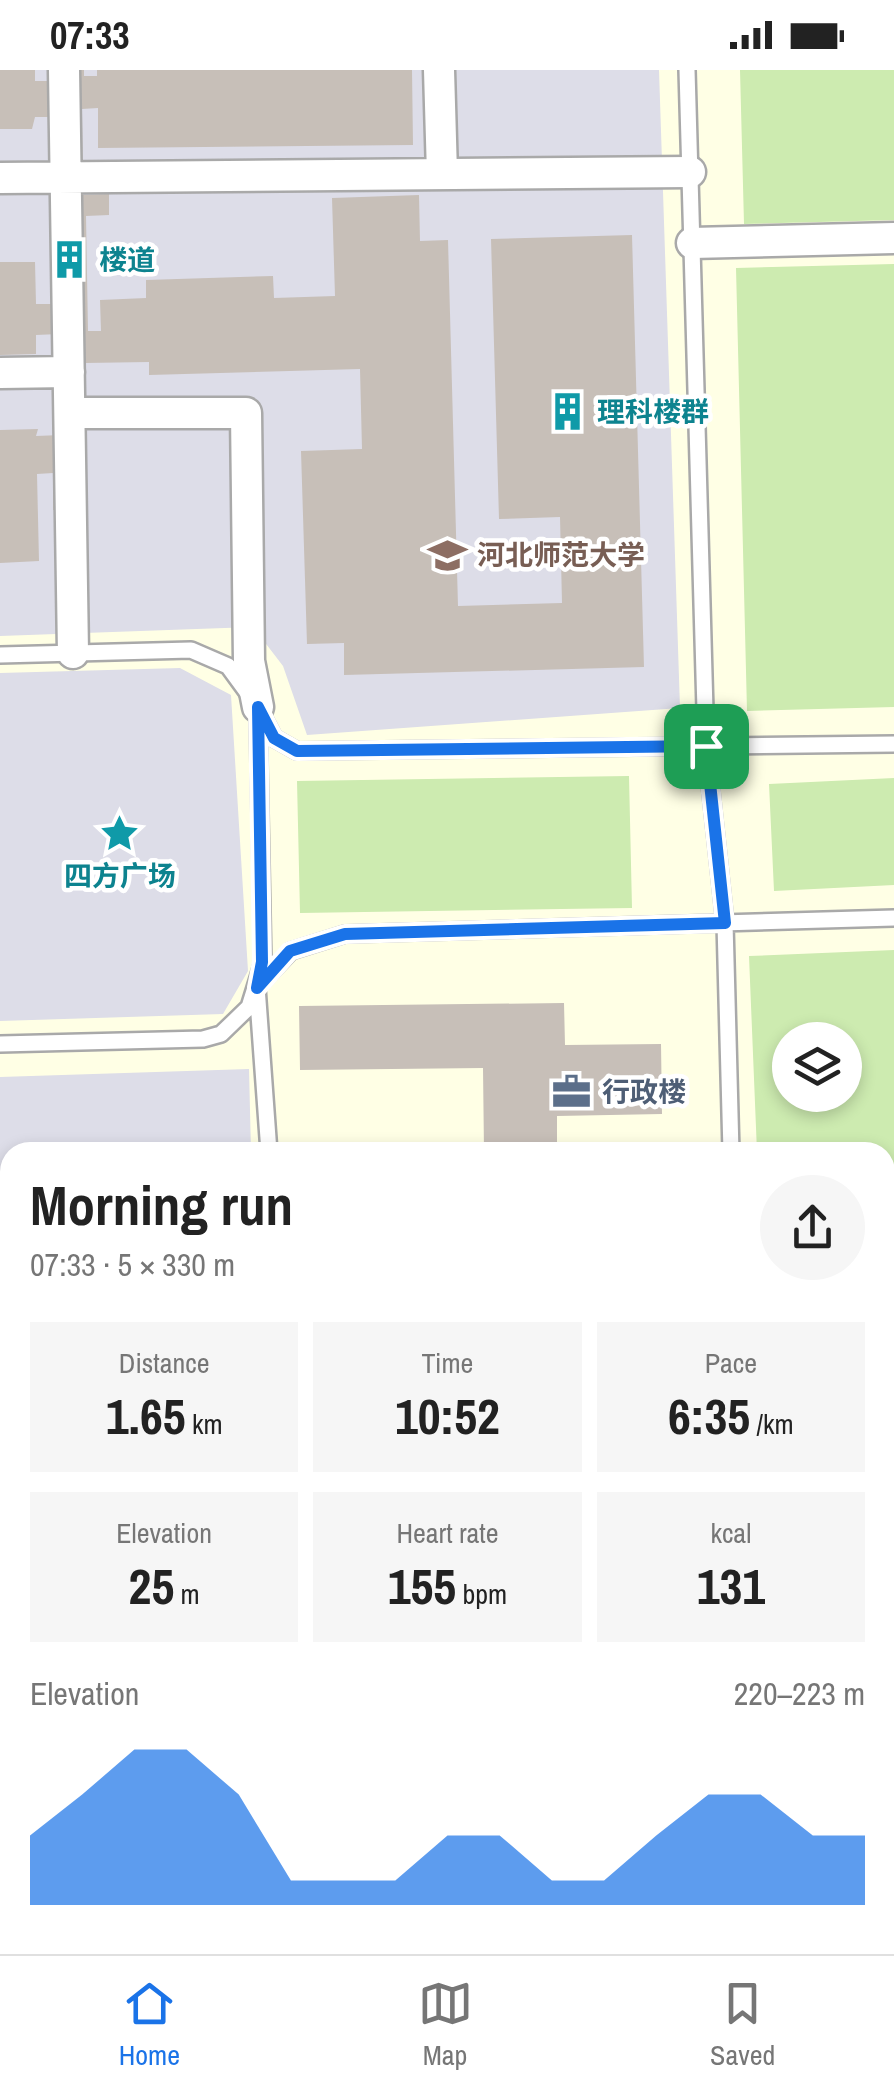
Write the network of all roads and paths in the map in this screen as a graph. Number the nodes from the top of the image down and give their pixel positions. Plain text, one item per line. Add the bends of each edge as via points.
1 (64, 70) edge
2 (439, 70) edge
3 (687, 70) edge
4 (690, 172) junction
5 (442, 174) junction
6 (66, 177) junction
7 (0, 178) edge
8 (894, 238) edge
9 (692, 244) junction
10 (69, 372) junction
11 (0, 373) edge
12 (70, 414) junction
13 (74, 653) junction
14 (0, 656) edge
15 (258, 707) junction
16 (894, 744) edge
17 (706, 746) junction
18 (894, 918) edge
19 (725, 923) junction
20 (257, 988) junction
21 (0, 1044) edge
22 (268, 1142) edge
23 (732, 1142) edge

1 - 6 street
2 - 5 street
3 - 4 lane
4 - 5 street
4 - 9 lane
5 - 6 street
6 - 7 street
6 - 10 street
8 - 9 street
9 - 17 lane
10 - 11 street
10 - 12 street
12 - 13 street
12 - 15 street via 246,412 249,661
13 - 14 lane
13 - 15 lane via 191,650 228,666
15 - 17 lane via 274,738 297,751
15 - 20 lane
16 - 17 lane
17 - 19 lane
18 - 19 lane
19 - 20 lane via 345,934 290,951
19 - 23 lane
20 - 21 lane via 235,1022 203,1039
20 - 22 lane

